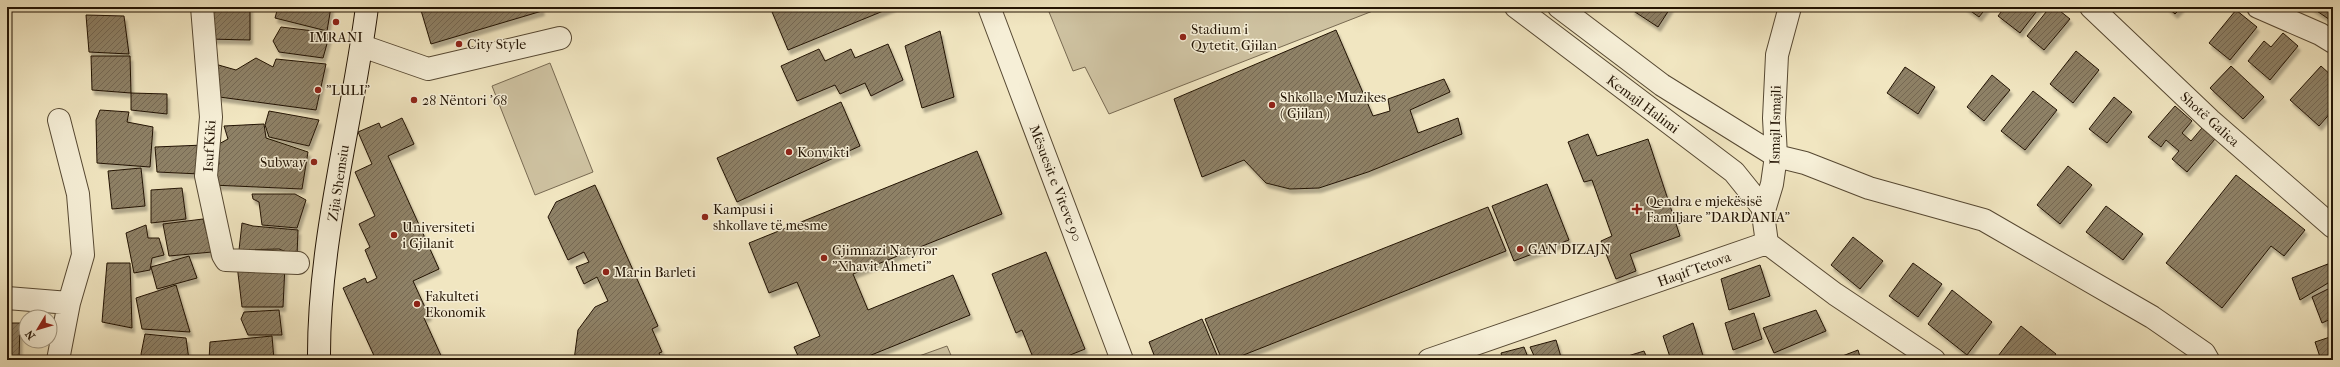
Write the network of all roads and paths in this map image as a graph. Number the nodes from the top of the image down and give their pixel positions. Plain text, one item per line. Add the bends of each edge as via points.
1 (202, 7) edge
2 (367, 7) edge
3 (989, 7) edge
4 (1516, 7) edge
5 (1559, 7) edge
6 (1790, 7) edge
7 (2090, 7) edge
8 (2258, 7) edge
9 (560, 38) dead end
10 (2333, 42) edge
11 (362, 46) junction
12 (59, 120) dead end
13 (1776, 156) junction
14 (1763, 208) junction
15 (2333, 227) edge
16 (1767, 243) junction
17 (298, 262) dead end
18 (7, 298) edge
19 (69, 302) junction
20 (58, 360) edge
21 (319, 360) edge
22 (1122, 360) edge
23 (1429, 360) edge
24 (1934, 360) edge
25 (2208, 360) edge

1 - 17 street, Isuf Kiki via 211,117 206,176 223,255 226,260
2 - 11 street, Zija Shemsiu
3 - 22 street, Mësuesit e Viteve 90
4 - 14 street, Kemajl Halimi via 1734,172
5 - 13 street via 1662,85
6 - 13 street, Ismajl Ismajli via 1777,55 1774,118
7 - 15 street, Shotë Galica via 2210,120
8 - 10 street
9 - 11 street via 428,69
11 - 21 street, Zija Shemsiu via 342,150 326,259
12 - 19 street via 78,194 83,255
13 - 14 street, Ismajl Ismajli via 1772,184
13 - 25 street via 1805,163 1869,188 1984,220 2152,317 2204,353
14 - 16 street, Ismajl Ismajli
16 - 23 street, Haqif Tetova
16 - 24 street via 1835,294
18 - 19 street
19 - 20 street

